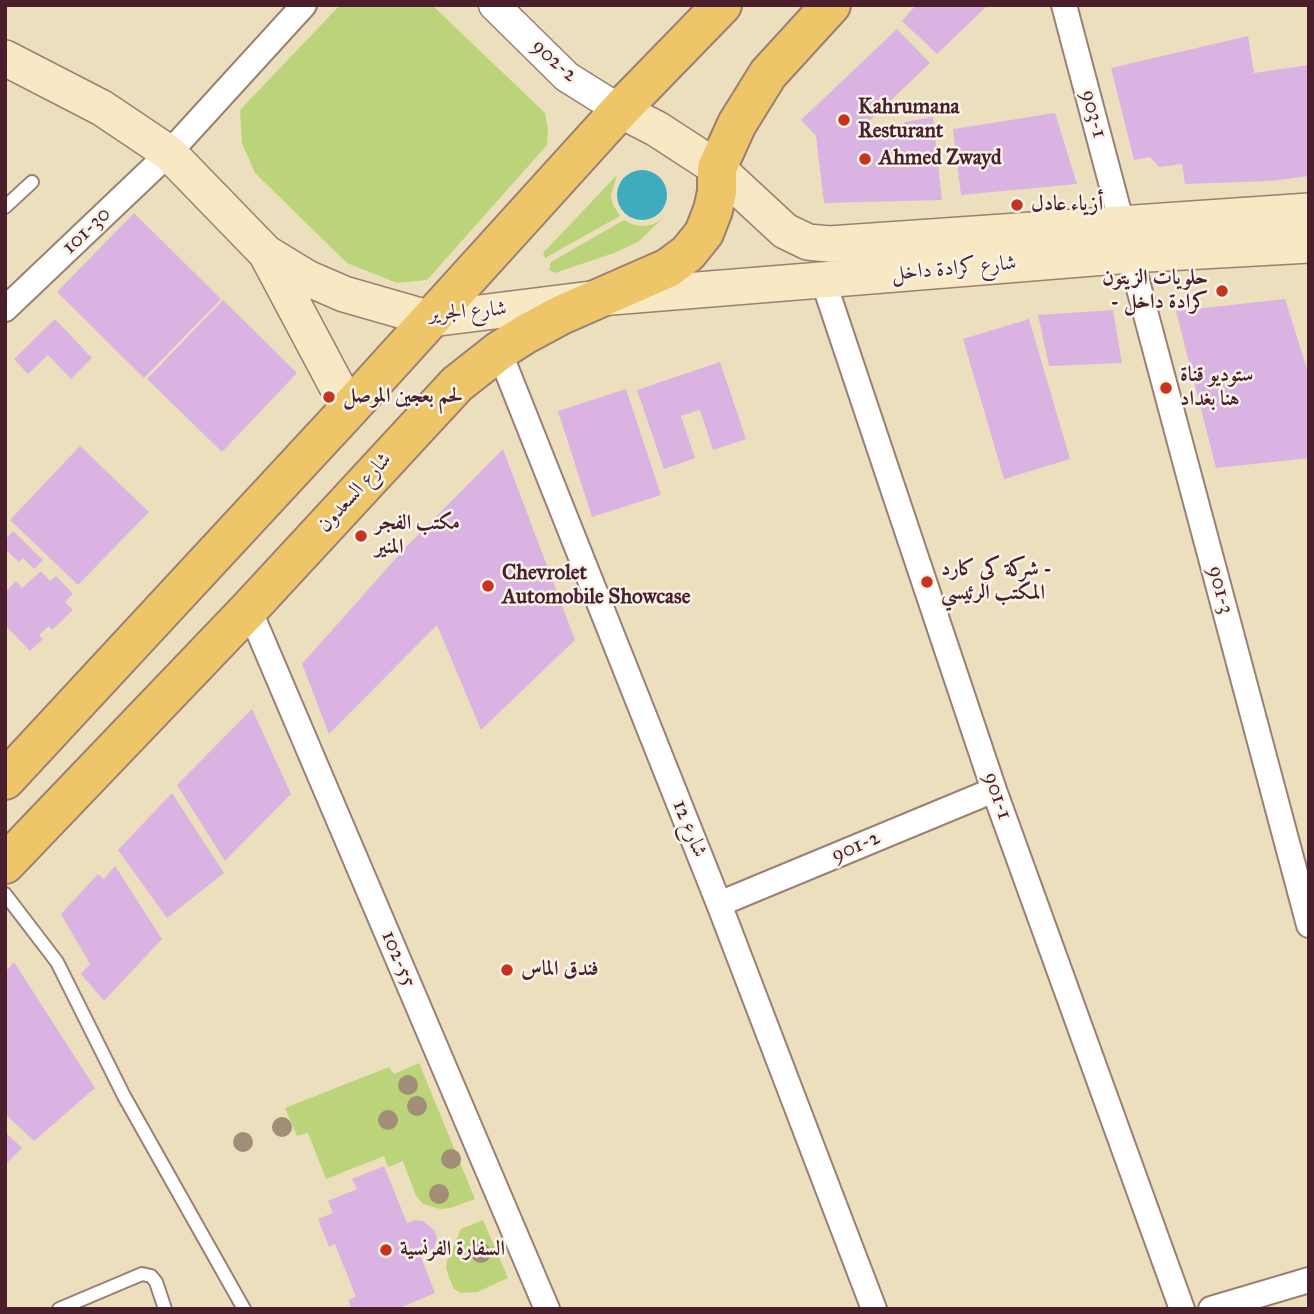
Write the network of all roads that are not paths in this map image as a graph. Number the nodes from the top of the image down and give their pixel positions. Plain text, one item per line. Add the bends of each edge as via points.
1 (304, 5) edge
2 (495, 5) edge
3 (722, 5) edge
4 (831, 5) edge
5 (1064, 5) edge
6 (5, 58) edge
7 (620, 110) junction
8 (169, 153) junction
9 (718, 167) junction
10 (32, 182) dead end
11 (5, 207) edge
12 (1309, 211) edge
13 (1126, 239) junction
14 (1309, 245) edge
15 (266, 253) junction
16 (822, 280) junction
17 (599, 298) junction
18 (5, 309) edge
19 (431, 319) junction
20 (499, 351) junction
21 (349, 409) junction
22 (249, 609) junction
23 (5, 779) edge
24 (994, 790) junction
25 (5, 864) edge
26 (5, 894) edge
27 (719, 904) junction
28 (1309, 925) edge
29 (1309, 1280) edge
30 (59, 1309) edge
31 (165, 1309) edge
32 (244, 1309) edge
33 (547, 1309) edge
34 (874, 1309) edge
35 (1182, 1309) edge
36 (1211, 1309) edge

1 - 8 street, 101-30
2 - 7 street, 902-2 via 567,77
3 - 7 main road
4 - 9 main road, شارع السعدون via 768,74 737,124
5 - 13 street, 903-1
6 - 8 main road, شارع الجرير via 102,108
7 - 9 main road, شارع كرادة داخل
7 - 19 main road
8 - 15 main road, شارع الجرير
8 - 18 street, 101-30
9 - 13 main road, شارع كرادة داخل via 785,231 808,242
9 - 17 main road, شارع السعدون via 713,210 704,233 688,253 668,268
10 - 11 lane
12 - 13 main road, شارع كرادة داخل
13 - 14 main road, شارع كرادة داخل
13 - 16 main road, شارع كرادة داخل
13 - 28 street, 901-3
15 - 19 main road, شارع الجرير via 307,278 344,293
15 - 21 main road, شارع الجرير
16 - 17 main road, شارع كرادة داخل
16 - 24 street, 901-1
17 - 19 main road, شارع الجرير
17 - 20 main road, شارع السعدون
19 - 21 main road
20 - 22 main road, شارع السعدون via 428,412
20 - 27 street, شارع 12
21 - 23 main road
22 - 25 main road, شارع السعدون
22 - 33 street, 102-55
24 - 27 street, 901-2
24 - 35 street, 901-1
26 - 32 lane via 57,962 124,1096
27 - 34 street, شارع 12
29 - 36 street
30 - 31 lane via 142,1274 156,1282

